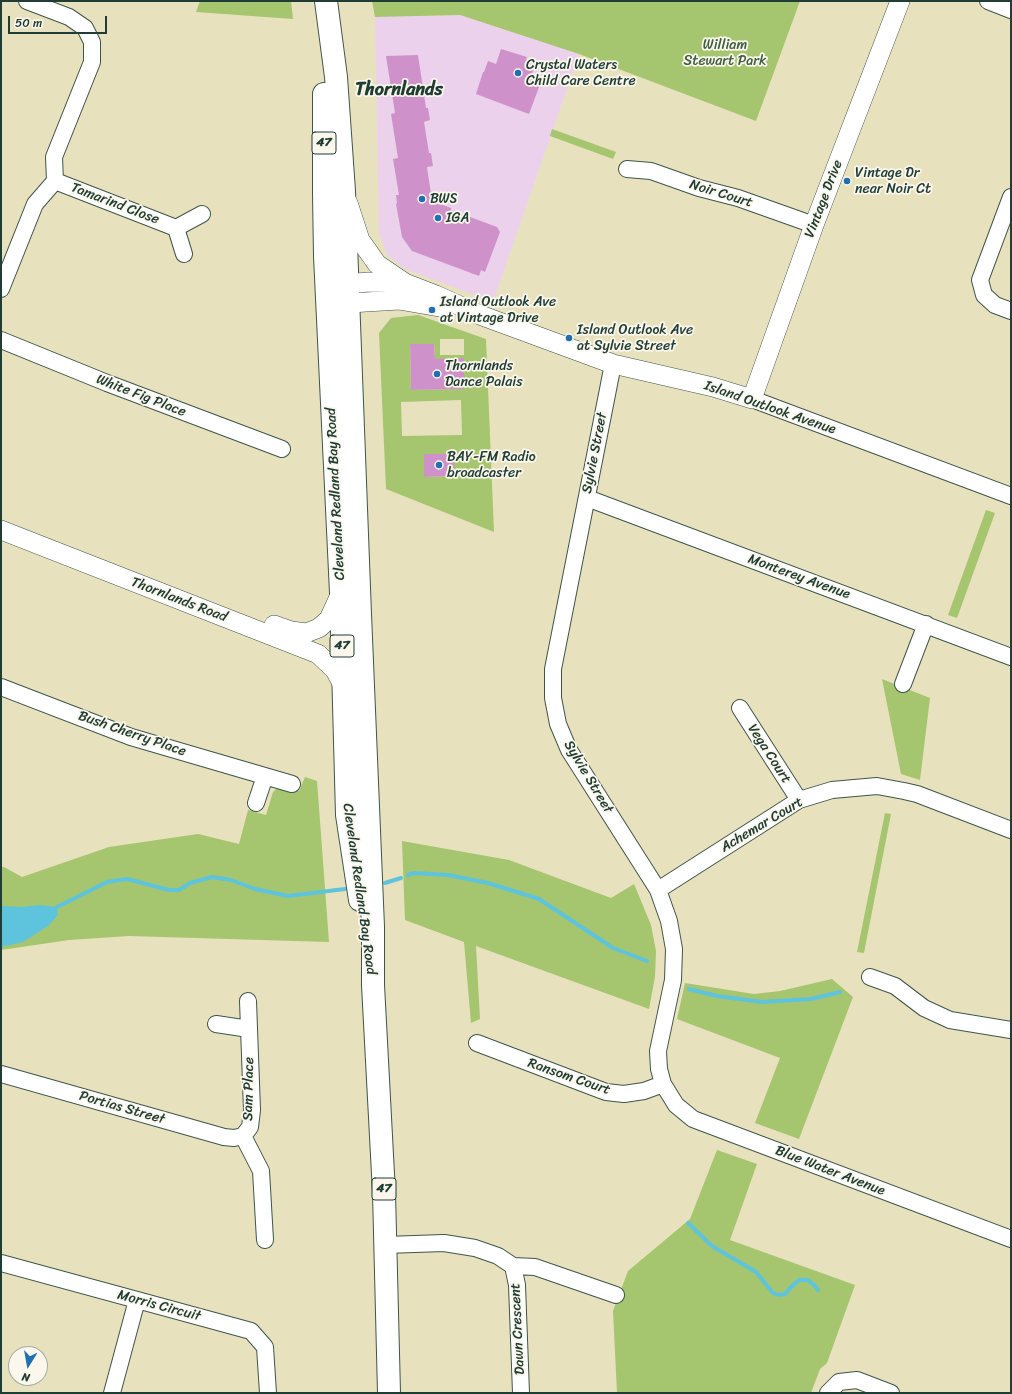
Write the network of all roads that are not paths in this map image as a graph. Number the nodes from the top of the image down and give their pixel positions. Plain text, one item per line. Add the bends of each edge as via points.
1 (27, 1) edge
2 (326, 1) edge
3 (900, 1) edge
4 (988, 1) edge
5 (1011, 10) edge
6 (627, 169) dead end
7 (55, 181) junction
8 (344, 191) junction
9 (1011, 197) edge
10 (202, 214) dead end
11 (814, 226) junction
12 (176, 228) junction
13 (184, 254) dead end
14 (405, 283) junction
15 (1, 289) edge
16 (337, 294) junction
17 (1011, 311) edge
18 (480, 315) junction
19 (1, 340) edge
20 (613, 364) junction
21 (752, 399) junction
22 (282, 449) dead end
23 (1011, 496) edge
24 (586, 498) junction
25 (1, 517) edge
26 (1, 530) edge
27 (341, 593) junction
28 (926, 624) junction
29 (1011, 657) edge
30 (903, 684) dead end
31 (1, 687) edge
32 (344, 688) junction
33 (740, 708) dead end
34 (364, 710) junction
35 (265, 776) junction
36 (292, 784) dead end
37 (799, 800) junction
38 (256, 803) dead end
39 (347, 815) junction
40 (1011, 830) edge
41 (658, 890) junction
42 (870, 977) dead end
43 (373, 985) junction
44 (248, 1001) dead end
45 (216, 1024) dead end
46 (249, 1029) junction
47 (1011, 1030) edge
48 (477, 1043) dead end
49 (1, 1074) edge
50 (663, 1084) junction
51 (243, 1136) junction
52 (1011, 1239) edge
53 (265, 1240) dead end
54 (385, 1245) junction
55 (1, 1263) edge
56 (513, 1266) junction
57 (616, 1295) dead end
58 (137, 1300) junction
59 (112, 1393) edge
60 (268, 1393) edge
61 (389, 1393) edge
62 (521, 1393) edge
63 (828, 1393) edge
64 (891, 1393) edge

1 - 7 street via 69,17 85,28 92,42 92,62 54,157
2 - 8 highway, Cleveland Redland Bay Road / 47 via 336,77
2 - 16 highway, Cleveland Redland Bay Road / 47 via 324,194
3 - 11 street, Vintage Drive
4 - 5 street
6 - 11 street, Noir Court via 651,171 699,188 738,198
7 - 12 street, Tamarind Close
7 - 15 street via 35,204
8 - 14 street via 360,240 377,264
8 - 16 highway, Cleveland Redland Bay Road / 47
9 - 17 street via 980,280 984,295 995,305
10 - 12 street, Tamarind Close
11 - 21 street, Vintage Drive
12 - 13 street, Tamarind Close
14 - 16 street, Island Outlook Avenue via 369,282
14 - 18 street, Island Outlook Avenue
16 - 18 street, Island Outlook Avenue via 421,303
16 - 27 highway, Cleveland Redland Bay Road / 47
16 - 34 highway, Cleveland Redland Bay Road / 47
18 - 20 street, Island Outlook Avenue
19 - 22 street, White Fig Place
20 - 21 street, Island Outlook Avenue via 713,387
20 - 24 street, Sylvie Street
21 - 23 street, Island Outlook Avenue
24 - 28 street, Monterey Avenue
24 - 41 street, Sylvie Street via 553,668 558,724 568,750
25 - 27 street, Thornlands Road via 291,631 306,633 318,628 329,619
26 - 32 street, Thornlands Road via 318,654 335,670
27 - 32 highway, Cleveland Redland Bay Road / 47
28 - 29 street, Monterey Avenue
28 - 30 street
31 - 35 street, Bush Cherry Place via 131,737
32 - 39 highway, Cleveland Redland Bay Road / 47
33 - 37 street, Vega Court
34 - 39 highway via 359,757 362,809 358,816
34 - 43 highway, Cleveland Redland Bay Road / 47
35 - 36 street, Bush Cherry Place
35 - 38 street
37 - 40 street, Achemar Court via 832,790 877,786 917,794
37 - 41 street, Achemar Court
39 - 43 highway, Cleveland Redland Bay Road / 47
41 - 50 street, Sylvie Street via 669,921 674,949 673,980 658,1051
42 - 47 street via 895,986 924,1008 950,1020
43 - 54 highway, Cleveland Redland Bay Road / 47
44 - 46 street, Sam Place
45 - 46 street
46 - 51 street, Sam Place via 252,1110 250,1127
48 - 50 street, Ransom Court via 606,1092 624,1094 644,1091
49 - 51 street, Portias Street via 224,1137
50 - 52 street, Blue Water Avenue via 676,1105 693,1119
51 - 53 street, Sam Place via 261,1171
54 - 56 street via 444,1243 475,1248 498,1256
54 - 61 highway, Cleveland Redland Bay Road / 47
55 - 58 street, Morris Circuit
56 - 57 street via 535,1267
56 - 62 street, Dawn Crescent via 517,1285
58 - 59 street
58 - 60 street, Morris Circuit via 251,1331 265,1348
63 - 64 street via 839,1382 857,1380

